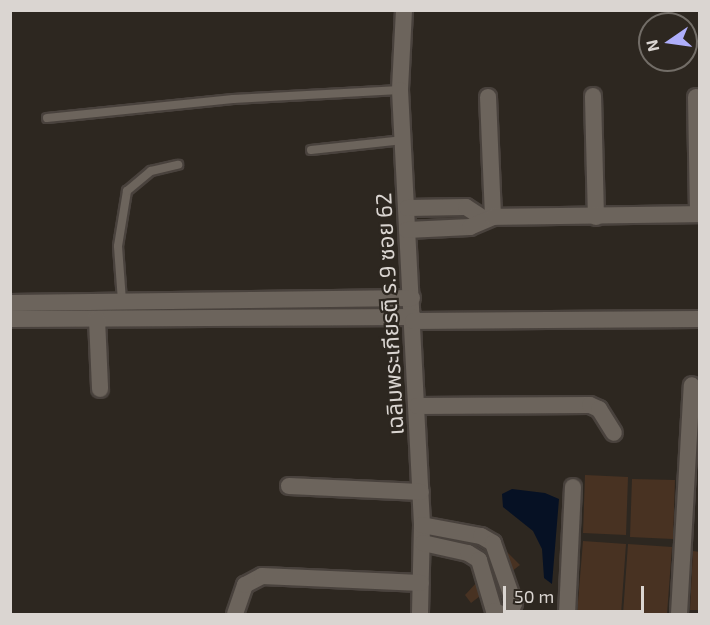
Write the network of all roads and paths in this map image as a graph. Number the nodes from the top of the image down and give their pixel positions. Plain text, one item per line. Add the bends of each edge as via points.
1 (404, 10) edge
2 (400, 90) junction
3 (593, 96) dead end
4 (488, 97) dead end
5 (696, 97) dead end
6 (46, 118) dead end
7 (403, 140) junction
8 (311, 150) dead end
9 (178, 165) dead end
10 (407, 208) junction
11 (699, 214) edge
12 (596, 217) junction
13 (488, 218) junction
14 (407, 230) junction
15 (412, 298) junction
16 (122, 301) junction
17 (10, 303) edge
18 (10, 319) edge
19 (97, 319) junction
20 (413, 319) junction
21 (699, 319) edge
22 (692, 385) dead end
23 (100, 388) dead end
24 (417, 406) junction
25 (614, 433) dead end
26 (289, 486) dead end
27 (573, 487) dead end
28 (421, 492) junction
29 (422, 525) junction
30 (423, 543) junction
31 (422, 583) junction
32 (235, 615) edge
33 (420, 615) edge
34 (502, 615) edge
35 (510, 615) edge
36 (567, 615) edge
37 (679, 615) edge

1 - 2 street, เฉลิมพระเกียรติ ร.9 ซอย 62
2 - 6 lane via 233,99
2 - 7 street, เฉลิมพระเกียรติ ร.9 ซอย 62
3 - 12 street
4 - 13 street
5 - 11 street
7 - 8 lane
7 - 10 street, เฉลิมพระเกียรติ ร.9 ซอย 62
9 - 16 lane via 151,171 124,198 118,246
10 - 13 street via 466,207
10 - 14 street, เฉลิมพระเกียรติ ร.9 ซอย 62
11 - 12 street
12 - 13 street
13 - 14 street via 470,226
14 - 15 street, เฉลิมพระเกียรติ ร.9 ซอย 62
15 - 16 street
15 - 20 street, เฉลิมพระเกียรติ ร.9 ซอย 62
16 - 17 street
18 - 19 street
19 - 20 street
19 - 23 street
20 - 21 street
20 - 24 street, เฉลิมพระเกียรติ ร.9 ซอย 62
22 - 37 street
24 - 25 street via 590,405 605,416
24 - 28 street, เฉลิมพระเกียรติ ร.9 ซอย 62
26 - 28 street
27 - 36 street
28 - 29 street, เฉลิมพระเกียรติ ร.9 ซอย 62
29 - 30 street, เฉลิมพระเกียรติ ร.9 ซอย 62
29 - 35 street via 481,536 493,543 514,603
30 - 31 street, เฉลิมพระเกียรติ ร.9 ซอย 62
30 - 34 street via 468,553 479,560 494,610
31 - 32 street via 262,576 245,585
31 - 33 street, เฉลิมพระเกียรติ ร.9 ซอย 62

